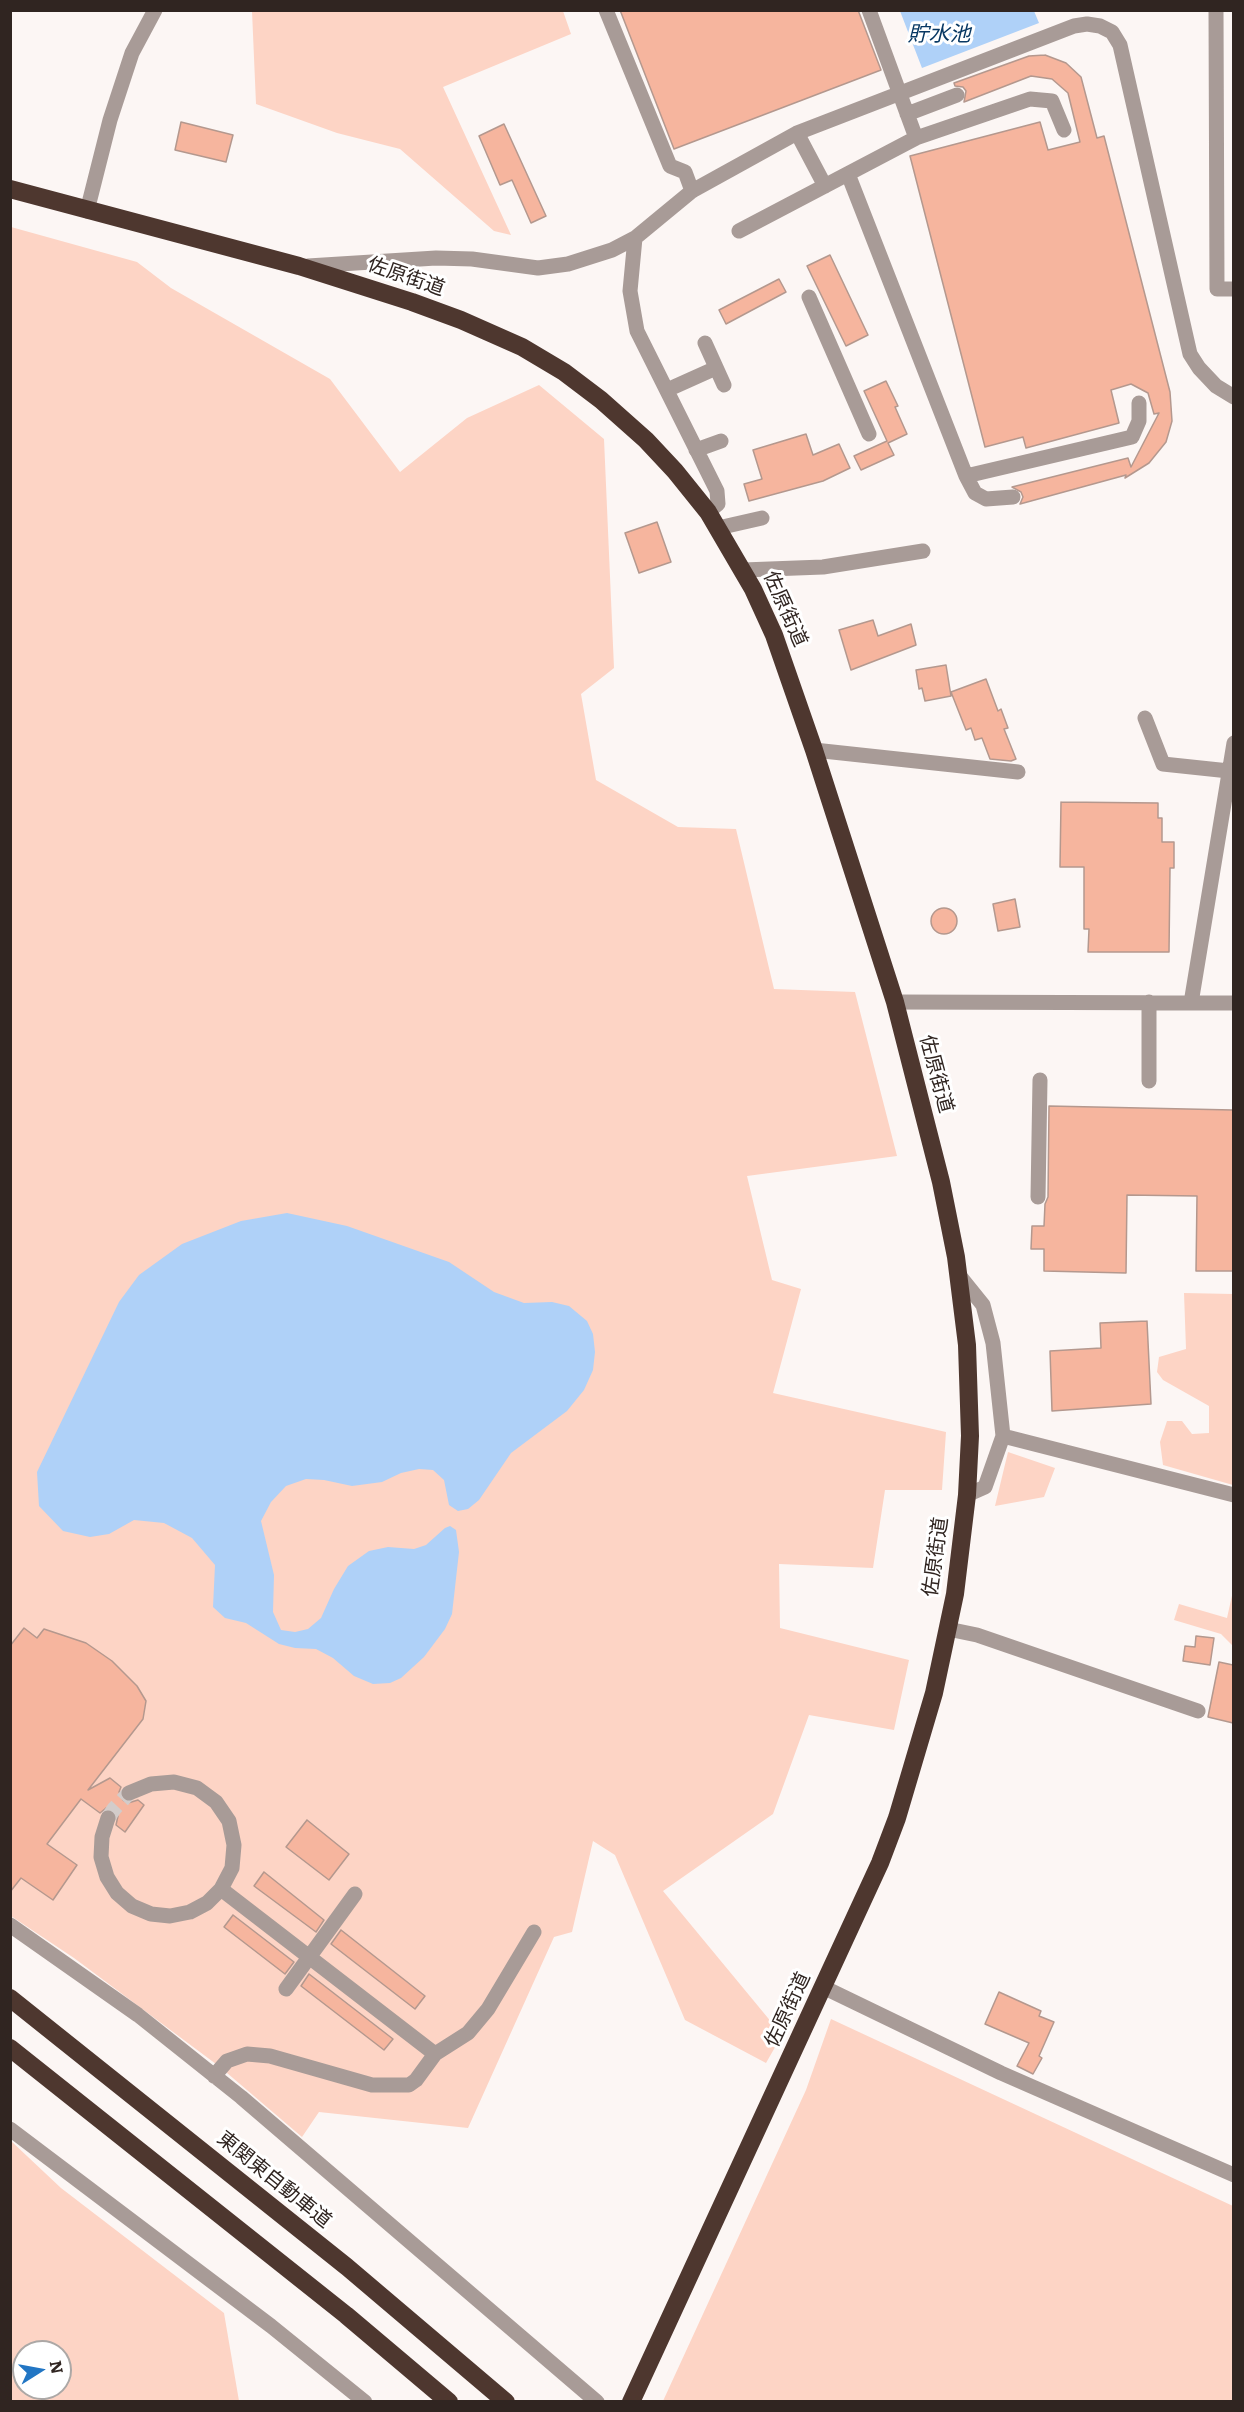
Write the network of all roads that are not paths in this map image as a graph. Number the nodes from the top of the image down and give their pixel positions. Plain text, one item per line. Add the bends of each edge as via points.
1 (155, 10) edge
2 (606, 10) edge
3 (869, 10) edge
4 (1216, 10) edge
5 (899, 93) junction
6 (957, 95) dead end
7 (907, 114) junction
8 (1064, 130) dead end
9 (797, 133) junction
10 (916, 138) junction
11 (848, 174) junction
12 (825, 186) junction
13 (10, 189) edge
14 (692, 191) junction
15 (87, 211) junction
16 (739, 231) dead end
17 (635, 238) junction
18 (299, 266) junction
19 (1233, 289) edge
20 (809, 297) dead end
21 (705, 343) dead end
22 (716, 368) junction
23 (724, 385) dead end
24 (666, 390) junction
25 (1232, 396) edge
26 (1139, 404) dead end
27 (869, 434) dead end
28 (721, 441) dead end
29 (696, 450) junction
30 (966, 476) junction
31 (1013, 497) dead end
32 (708, 512) junction
33 (762, 518) dead end
34 (718, 528) junction
35 (923, 551) dead end
36 (742, 570) junction
37 (1145, 718) dead end
38 (1233, 743) edge
39 (814, 750) junction
40 (1229, 771) junction
41 (1018, 772) dead end
42 (894, 1002) junction
43 (1149, 1002) junction
44 (1191, 1003) junction
45 (1233, 1003) edge
46 (1040, 1080) dead end
47 (1149, 1081) dead end
48 (1038, 1197) dead end
49 (958, 1274) junction
50 (1003, 1436) junction
51 (967, 1495) junction
52 (1233, 1496) edge
53 (948, 1629) junction
54 (1198, 1711) dead end
55 (129, 1793) tunnel mouth
56 (108, 1818) tunnel mouth
57 (221, 1889) junction
58 (355, 1894) dead end
59 (10, 1925) edge
60 (534, 1932) dead end
61 (309, 1957) junction
62 (823, 1987) junction
63 (286, 1989) dead end
64 (10, 1998) edge
65 (10, 2048) edge
66 (435, 2054) junction
67 (214, 2076) junction
68 (10, 2128) edge
69 (1233, 2175) edge
70 (365, 2402) edge
71 (449, 2402) edge
72 (506, 2402) edge
73 (597, 2402) edge
74 (630, 2402) edge

1 - 15 street via 132,53
2 - 14 street via 670,166 685,172
3 - 5 street
4 - 19 street via 1217,289
5 - 7 street
5 - 9 street
5 - 25 street via 1074,26 1101,26 1112,32 1126,66 1190,354 1216,386
6 - 7 street
7 - 10 street
8 - 10 street via 1052,101 1030,99
9 - 12 street
9 - 14 street
10 - 11 street
11 - 12 street
11 - 30 street
12 - 16 street
13 - 15 highway, 佐原街道
14 - 17 street
15 - 18 highway, 佐原街道
17 - 18 street via 579,261 538,268 436,258
17 - 24 street via 630,291 637,331
18 - 32 highway, 佐原街道 via 461,320 522,347 564,372 608,407 675,471
20 - 27 street
21 - 22 street
22 - 23 street
22 - 24 street
24 - 29 street
26 - 30 street via 1139,421 1132,437
28 - 29 street
29 - 32 street via 717,491 718,504
30 - 31 street via 975,493 986,500
32 - 34 highway, 佐原街道
33 - 34 street
34 - 36 highway, 佐原街道
35 - 36 street via 822,567
36 - 39 highway, 佐原街道 via 774,635
37 - 40 street via 1163,764
38 - 40 street
39 - 41 street
39 - 42 highway, 佐原街道
40 - 44 street
42 - 43 street
42 - 49 highway, 佐原街道 via 941,1182
43 - 44 street
43 - 47 street
44 - 45 street
46 - 48 street
49 - 50 street via 983,1305 993,1343
49 - 51 highway, 佐原街道 via 969,1380
50 - 51 street via 985,1486
50 - 52 street
51 - 53 highway, 佐原街道
53 - 54 street via 977,1635
53 - 62 highway, 佐原街道 via 934,1693 897,1818
55 - 57 street via 151,1784 174,1782 197,1788 216,1802 229,1821 234,1845 232,1868
56 - 57 street via 101,1857 117,1893 132,1906 170,1916 207,1903
57 - 61 street
58 - 61 street
59 - 67 street via 138,2015
60 - 66 street via 488,2009 468,2033
61 - 63 street
61 - 66 street
62 - 69 street via 1001,2073
62 - 74 highway, 佐原街道
64 - 72 highway, 東関東自動車道 via 347,2267
65 - 71 highway via 346,2315
66 - 67 street via 409,2085 372,2085 270,2056 247,2054 227,2061
67 - 73 street
68 - 70 street

